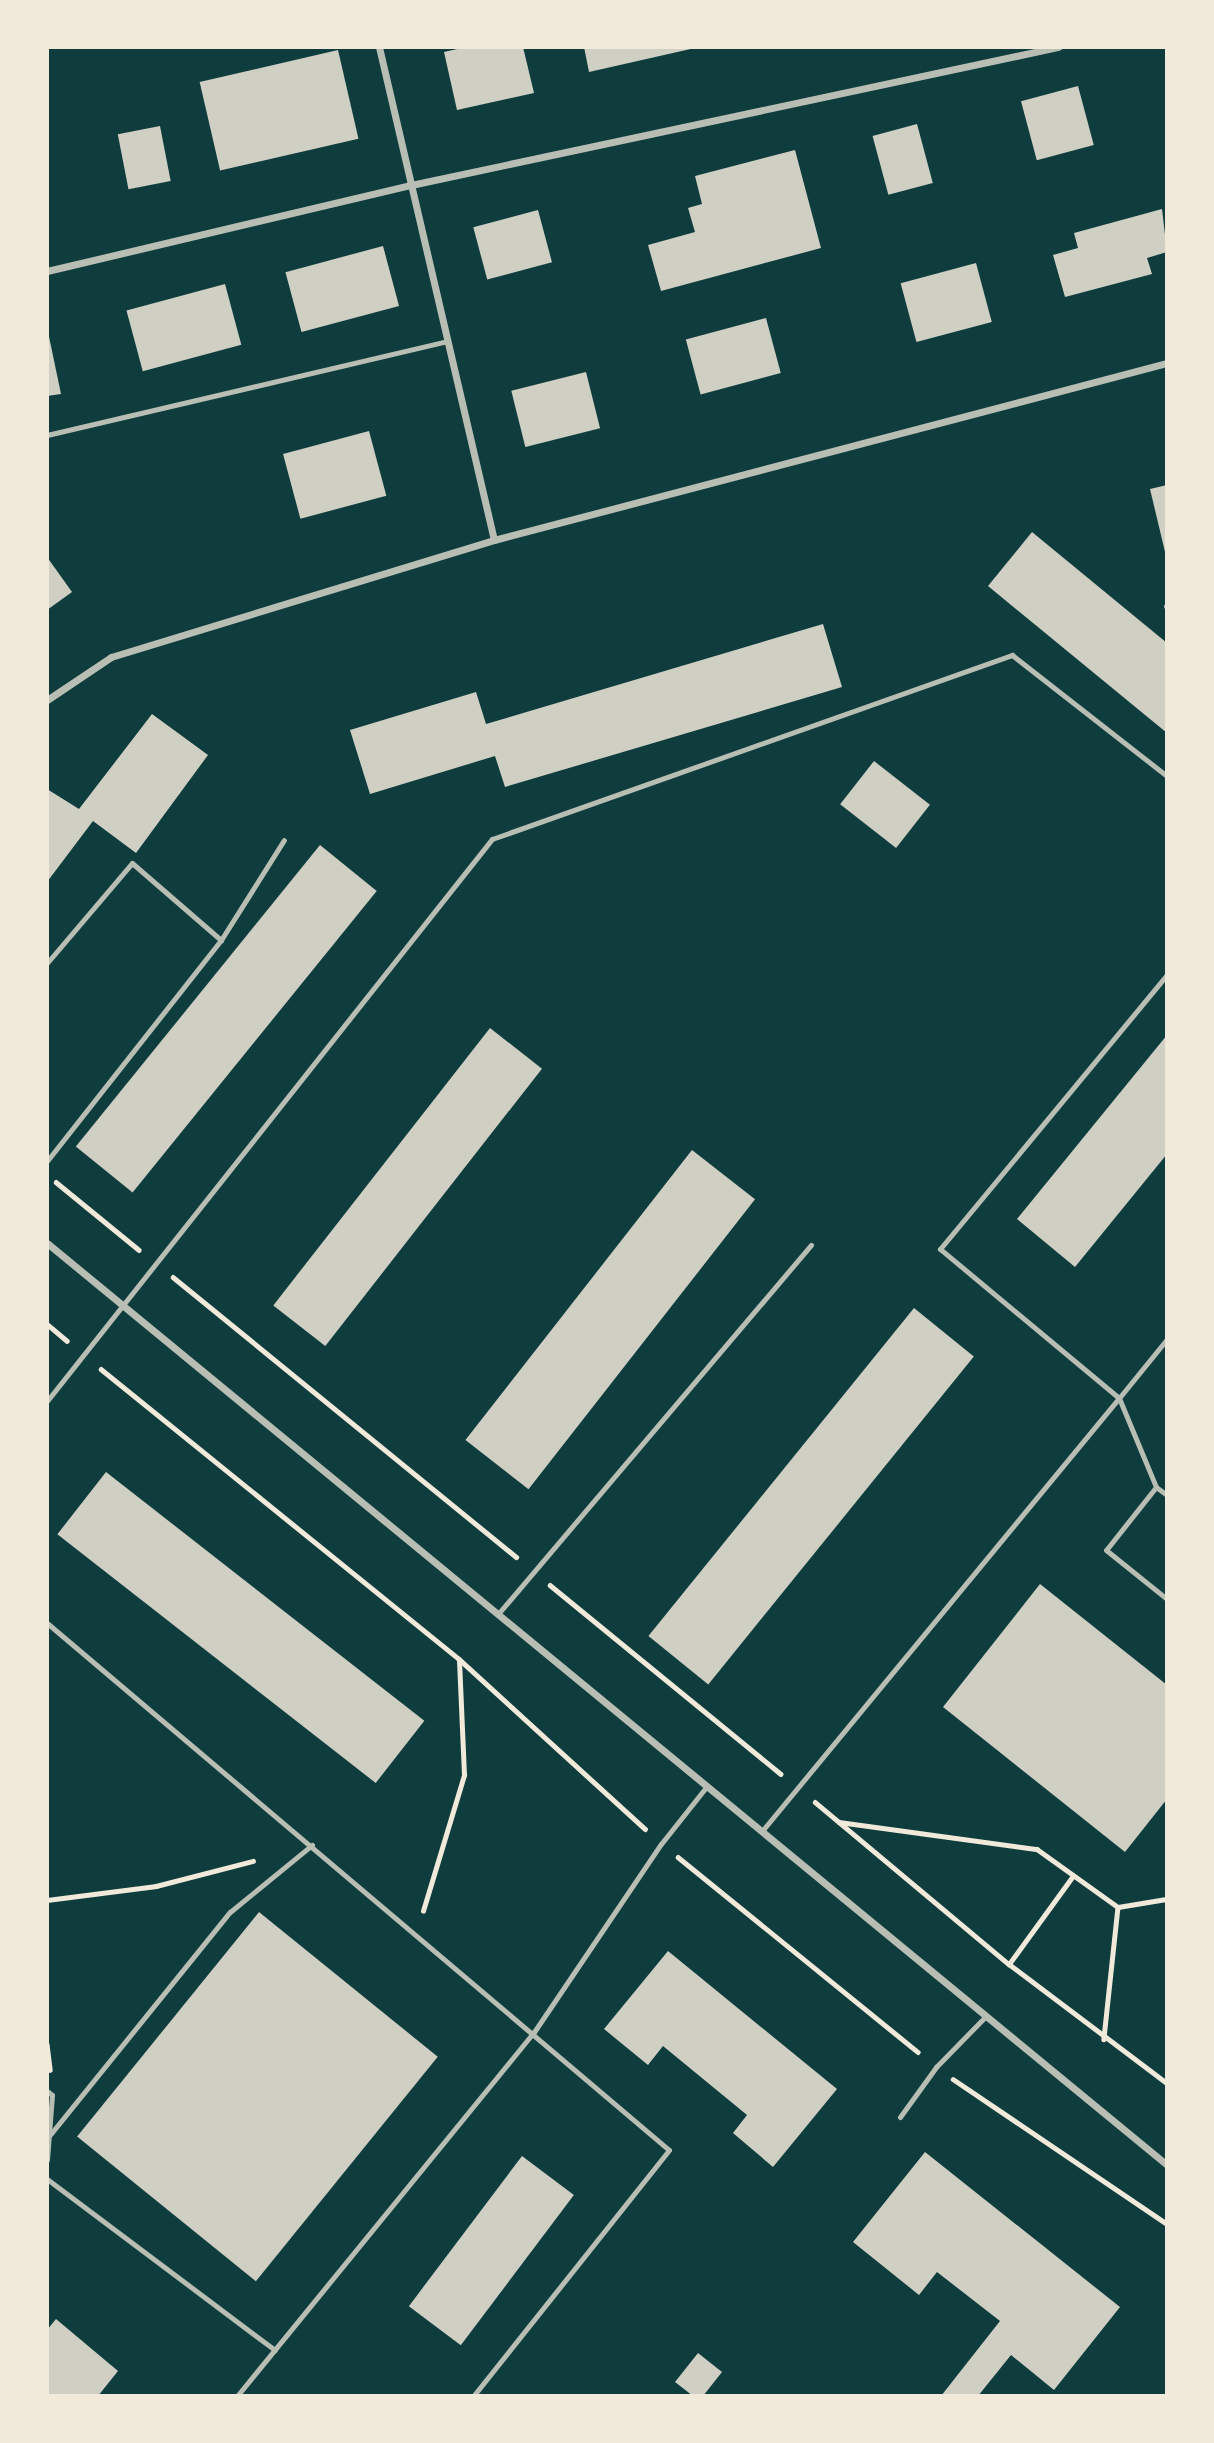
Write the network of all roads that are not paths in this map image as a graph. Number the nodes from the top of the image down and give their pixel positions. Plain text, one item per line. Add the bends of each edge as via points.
1 (379, 47) edge
2 (1058, 47) edge
3 (411, 185) junction
4 (47, 271) edge
5 (447, 341) junction
6 (1167, 363) edge
7 (47, 435) edge
8 (494, 540) junction
9 (47, 701) edge
10 (1167, 776) edge
11 (284, 839) dead end
12 (221, 940) junction
13 (47, 963) edge
14 (1167, 975) edge
15 (47, 1161) edge
16 (47, 1244) edge
17 (811, 1245) dead end
18 (122, 1305) junction
19 (1167, 1339) edge
20 (1119, 1398) junction
21 (47, 1401) edge
22 (1156, 1487) junction
23 (1167, 1495) edge
24 (1167, 1599) edge
25 (498, 1614) junction
26 (47, 1623) edge
27 (707, 1786) junction
28 (762, 1831) junction
29 (312, 1845) junction
30 (986, 2016) junction
31 (534, 2032) junction
32 (47, 2091) edge
33 (900, 2117) dead end
34 (49, 2136) edge
35 (47, 2160) edge
36 (1167, 2165) edge
37 (47, 2179) edge
38 (275, 2350) junction
39 (237, 2396) edge
40 (473, 2396) edge

1 - 3 street
2 - 3 street
3 - 4 street
3 - 5 street
5 - 7 lane
5 - 8 street
6 - 8 street
8 - 9 street via 111,657
10 - 18 lane via 1012,655 492,839
11 - 12 lane
12 - 13 lane via 132,863
12 - 15 lane
14 - 20 lane via 940,1249
16 - 18 street
17 - 25 lane
18 - 21 lane
18 - 25 street
19 - 20 lane
20 - 22 lane
20 - 28 lane
22 - 23 lane
22 - 24 lane via 1106,1550
25 - 27 street
26 - 29 lane
27 - 28 street
27 - 31 lane via 661,1844
28 - 30 street
29 - 31 lane
29 - 34 lane via 230,1912
30 - 33 lane via 936,2067
30 - 36 street
31 - 38 lane
31 - 40 lane via 668,2150
32 - 34 lane via 52,2095
34 - 35 lane
37 - 38 lane
38 - 39 lane

